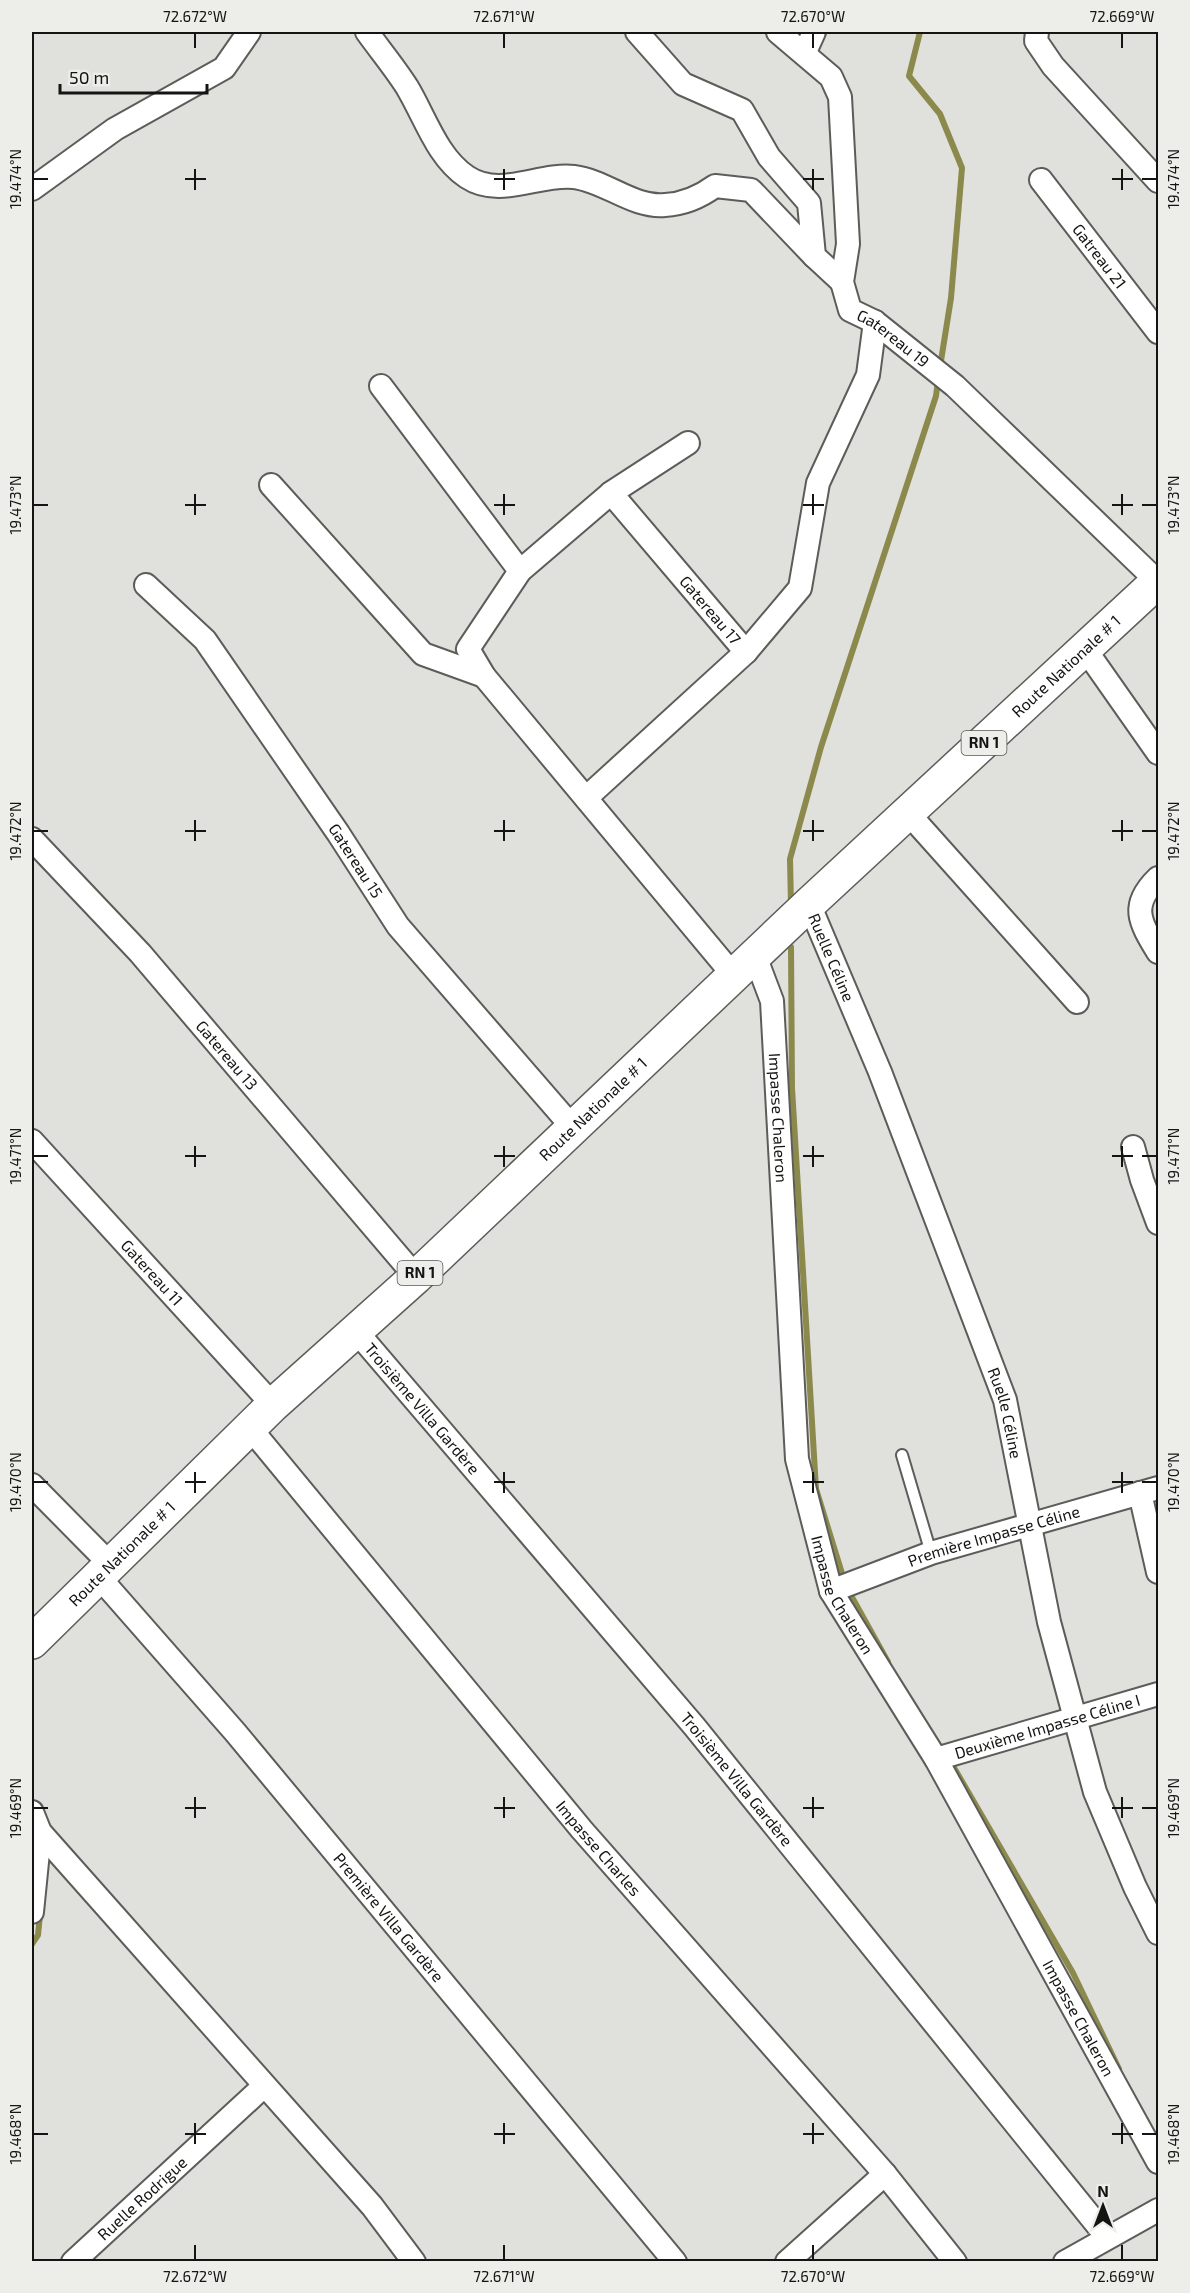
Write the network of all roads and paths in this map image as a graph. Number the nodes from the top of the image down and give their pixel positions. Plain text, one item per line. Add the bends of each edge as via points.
1 (249, 32) edge
2 (367, 32) edge
3 (637, 32) edge
4 (778, 32) edge
5 (1037, 32) edge
6 (809, 42) edge
7 (1041, 180) dead end
8 (1158, 181) edge
9 (32, 189) edge
10 (814, 256) junction
11 (842, 282) junction
12 (875, 322) junction
13 (1158, 332) edge
14 (381, 386) dead end
15 (688, 443) dead end
16 (271, 485) dead end
17 (611, 494) junction
18 (520, 571) junction
19 (1158, 582) edge
20 (146, 585) dead end
21 (1085, 650) junction
22 (746, 652) junction
23 (484, 676) junction
24 (1158, 753) edge
25 (586, 798) junction
26 (908, 813) junction
27 (32, 839) edge
28 (1158, 878) edge
29 (809, 904) junction
30 (1158, 952) edge
31 (744, 966) junction
32 (1077, 1002) dead end
33 (574, 1129) junction
34 (32, 1141) edge
35 (1134, 1147) dead end
36 (1158, 1223) edge
37 (416, 1277) junction
38 (356, 1331) junction
39 (273, 1405) junction
40 (250, 1428) junction
41 (902, 1455) dead end
42 (32, 1485) edge
43 (1149, 1491) edge
44 (1032, 1525) junction
45 (930, 1553) junction
46 (105, 1571) junction
47 (1158, 1572) edge
48 (831, 1591) junction
49 (32, 1642) edge
50 (1158, 1694) edge
51 (1075, 1717) junction
52 (936, 1759) junction
53 (36, 1822) edge
54 (32, 1912) edge
55 (1158, 1933) edge
56 (264, 2086) junction
57 (1158, 2162) edge
58 (885, 2174) junction
59 (1158, 2210) edge
60 (1107, 2236) junction
61 (73, 2262) edge
62 (414, 2262) edge
63 (675, 2262) edge
64 (788, 2262) edge
65 (955, 2262) edge
66 (1065, 2262) edge

1 - 9 street via 224,68 116,129
2 - 10 street via 406,87 449,162 469,178 493,186 548,176 576,177 647,204 665,206 696,199 716,186 751,190
3 - 10 street via 683,84 742,110 769,157 809,203
4 - 6 street, Gatereau 19
5 - 8 street via 1036,41 1053,66
6 - 11 street, Gatereau 19 via 840,97 848,244
7 - 13 street, Gatreau 21
10 - 11 street
11 - 12 street, Gatereau 19 via 850,310
12 - 19 street, Gatereau 19 via 955,386
12 - 22 street, Gatereau 17 via 868,375 818,483 800,588
14 - 18 street
15 - 17 street
16 - 23 street via 423,654
17 - 18 street
17 - 22 street, Gatereau 17
18 - 23 street via 468,649
19 - 21 main road, Route Nationale # 1 / RN 1
20 - 33 street, Gatereau 15 via 205,640 398,926
21 - 24 street
21 - 26 main road, Route Nationale # 1 / RN 1
22 - 25 street
23 - 25 street
25 - 31 street
26 - 29 main road, Route Nationale # 1 / RN 1
26 - 32 street
27 - 37 street, Gatereau 13 via 140,953
28 - 30 street via 1142,894 1139,905
29 - 31 main road, Route Nationale # 1 / RN 1
29 - 44 street, Ruelle Céline via 880,1072 1005,1400
31 - 33 main road, Route Nationale # 1 / RN 1
31 - 48 street, Impasse Chaleron via 772,1001 797,1459
33 - 37 main road, Route Nationale # 1 / RN 1
34 - 39 street, Gatereau 11
35 - 36 street
37 - 38 main road, Route Nationale # 1 / RN 1
38 - 39 main road, Route Nationale # 1 / RN 1
38 - 60 street, Troisième Villa Gardère via 694,1726
39 - 40 main road, Route Nationale # 1 / RN 1
40 - 46 main road, Route Nationale # 1 / RN 1
40 - 58 street, Impasse Charles via 582,1830
41 - 45 lane
42 - 46 street, Première Villa Gardère
43 - 44 street, Première Impasse Céline
43 - 47 street
44 - 45 street, Première Impasse Céline
44 - 51 street, Ruelle Céline via 1049,1622
45 - 48 street, Première Impasse Céline
46 - 49 main road, Route Nationale # 1 / RN 1
46 - 63 street, Première Villa Gardère
48 - 52 street, Impasse Chaleron
50 - 51 street, Deuxième Impasse Céline I
51 - 52 street, Deuxième Impasse Céline I
51 - 55 street, Ruelle Céline via 1095,1792
52 - 57 street, Impasse Chaleron
53 - 54 street
53 - 56 street
56 - 61 street, Ruelle Rodrigue
56 - 62 street via 372,2206
58 - 64 street
58 - 65 street, Impasse Charles
59 - 60 street
60 - 66 street

